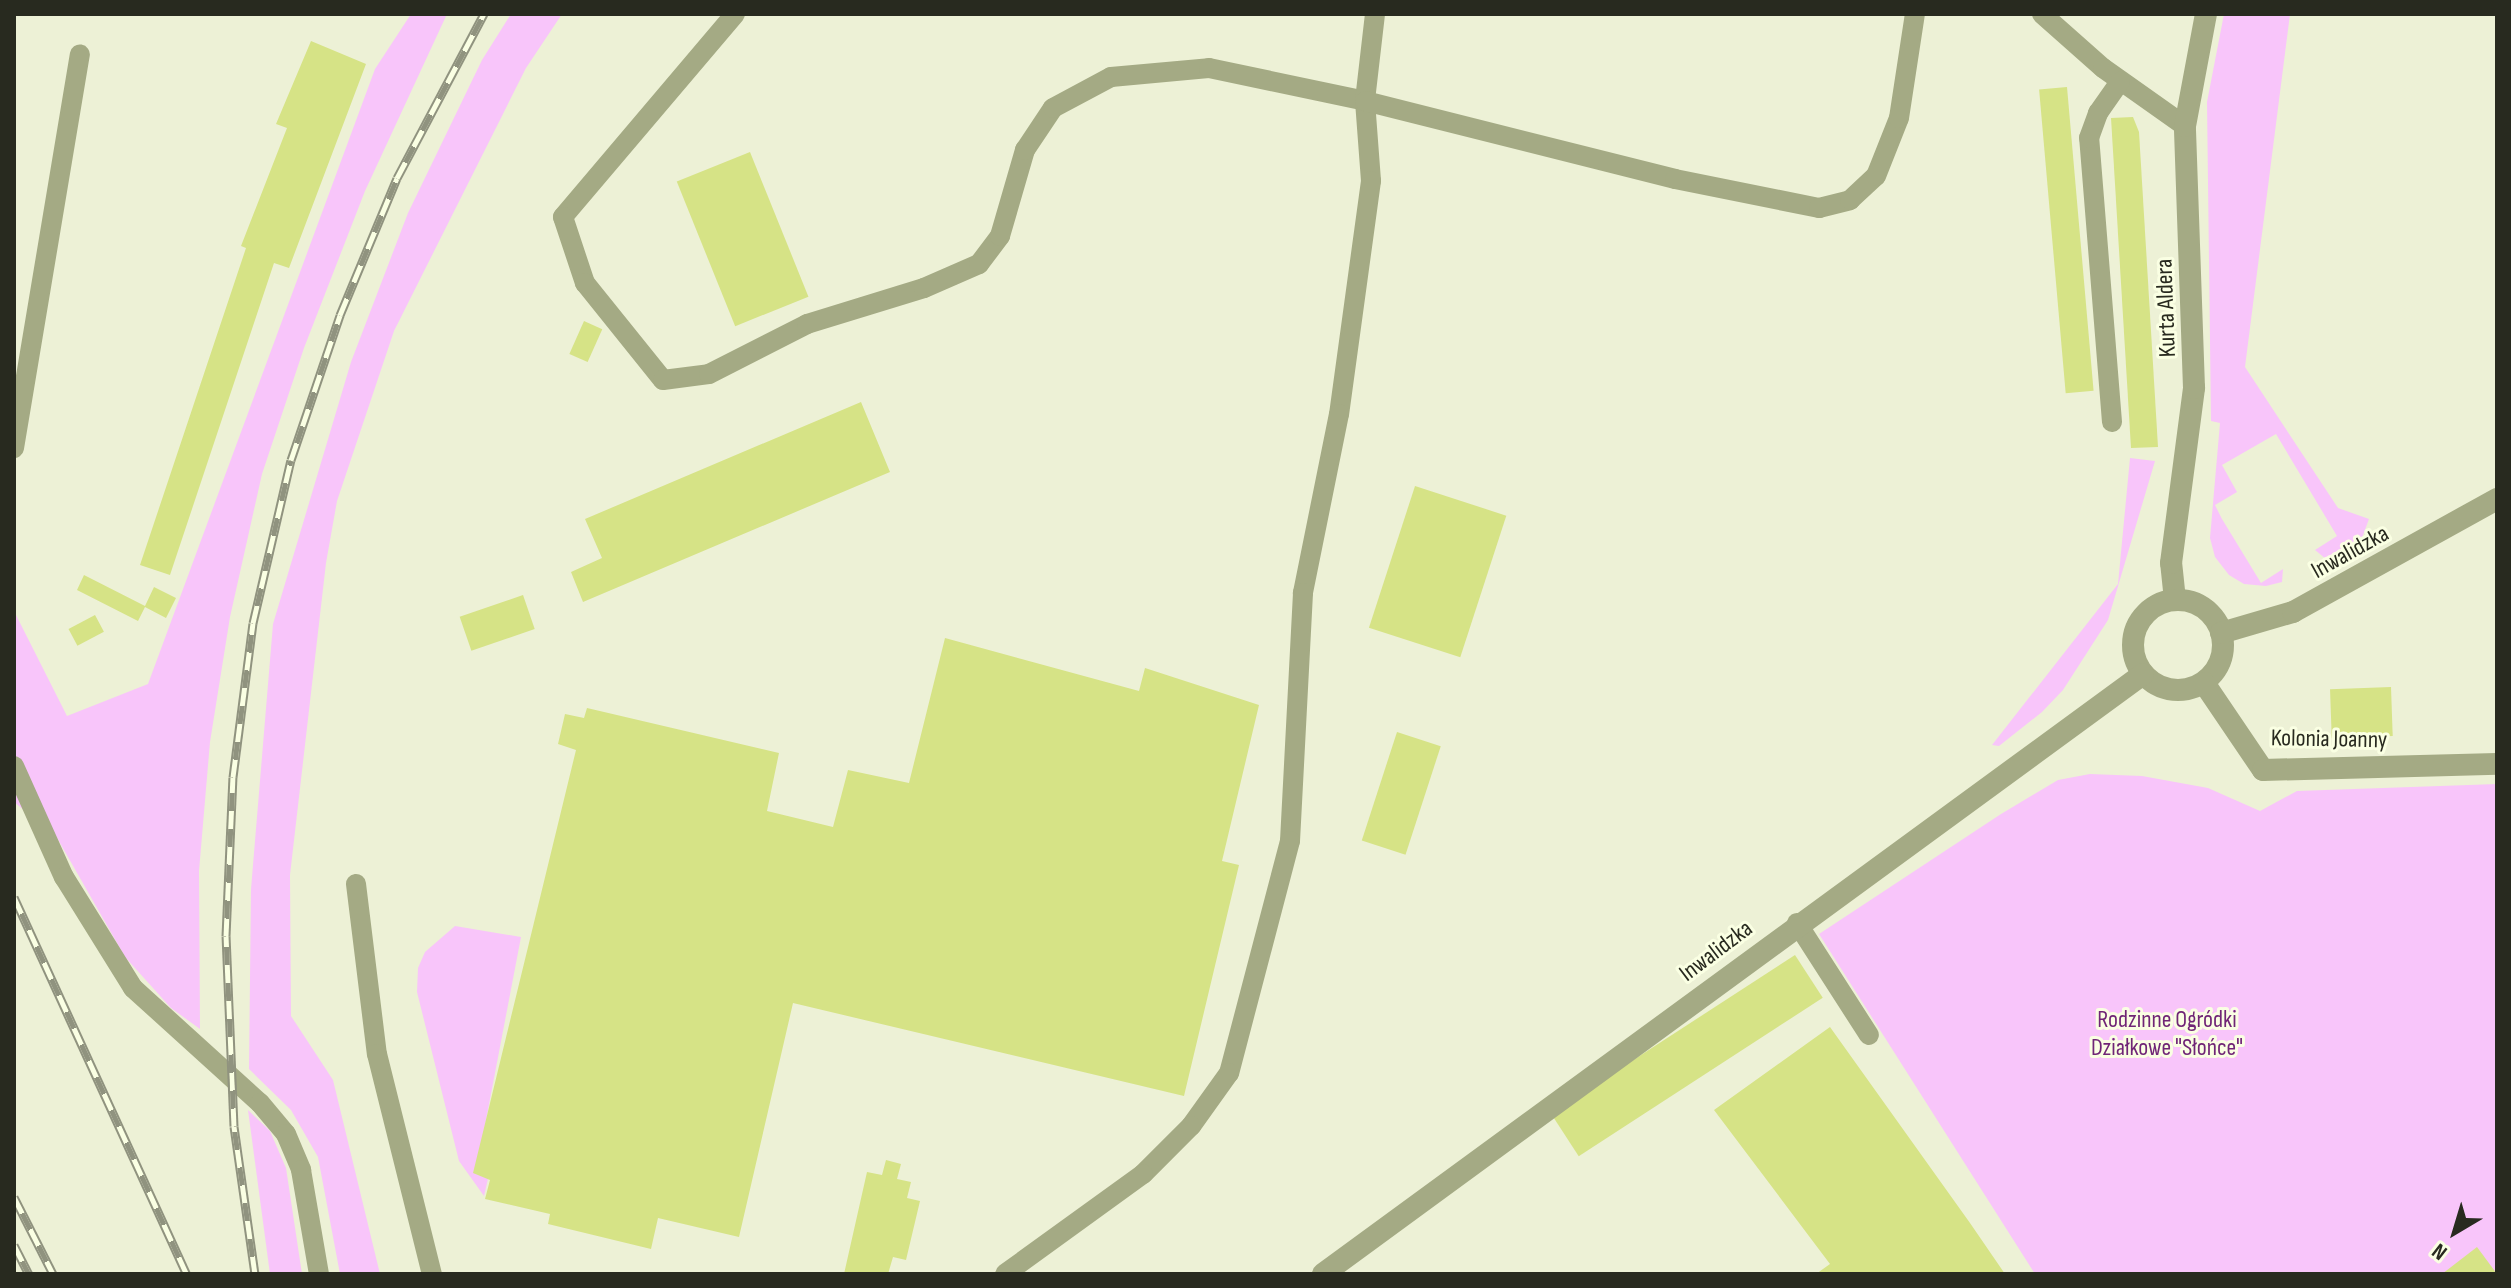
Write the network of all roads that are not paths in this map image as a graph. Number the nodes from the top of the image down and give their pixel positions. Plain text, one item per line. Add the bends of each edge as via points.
1 (735, 14) edge
2 (1375, 14) edge
3 (1915, 14) edge
4 (2042, 14) edge
5 (2206, 14) edge
6 (80, 54) dead end
7 (2120, 82) junction
8 (1365, 101) junction
9 (2185, 126) junction
10 (2112, 422) dead end
11 (14, 448) edge
12 (2497, 499) edge
13 (2175, 600) junction
14 (2221, 633) junction
15 (2143, 674) junction
16 (2204, 683) junction
17 (2497, 764) edge
18 (14, 766) edge
19 (356, 884) dead end
20 (1797, 923) junction
21 (1869, 1035) dead end
22 (319, 1274) edge
23 (432, 1274) edge
24 (1005, 1274) edge
25 (1323, 1274) edge

1 - 8 lane via 563,217 585,283 663,380 709,374 807,324 924,288 979,264 1000,236 1025,150 1053,108 1111,77 1209,68
2 - 8 lane
3 - 8 lane via 1899,118 1876,176 1850,200 1819,208 1675,179
4 - 7 lane
5 - 9 street, Kurta Aldera
6 - 11 lane
7 - 9 lane
7 - 10 lane via 2098,113 2089,138
8 - 24 lane via 1371,181 1339,414 1303,593 1290,841 1229,1073 1191,1126 1143,1174
9 - 13 street, Kurta Aldera via 2194,388 2171,563
12 - 14 street, Inwalidzka via 2293,612
13 - 14 street via 2204,608
13 - 15 street via 2160,604 2137,626 2133,643
14 - 16 street via 2219,663
15 - 16 street via 2169,689
15 - 20 street, Inwalidzka
16 - 17 street, Kolonia Joanny via 2263,770
18 - 22 lane via 64,877 133,988 260,1103 286,1134 301,1170
19 - 23 lane via 377,1054
20 - 21 lane
20 - 25 street, Inwalidzka

